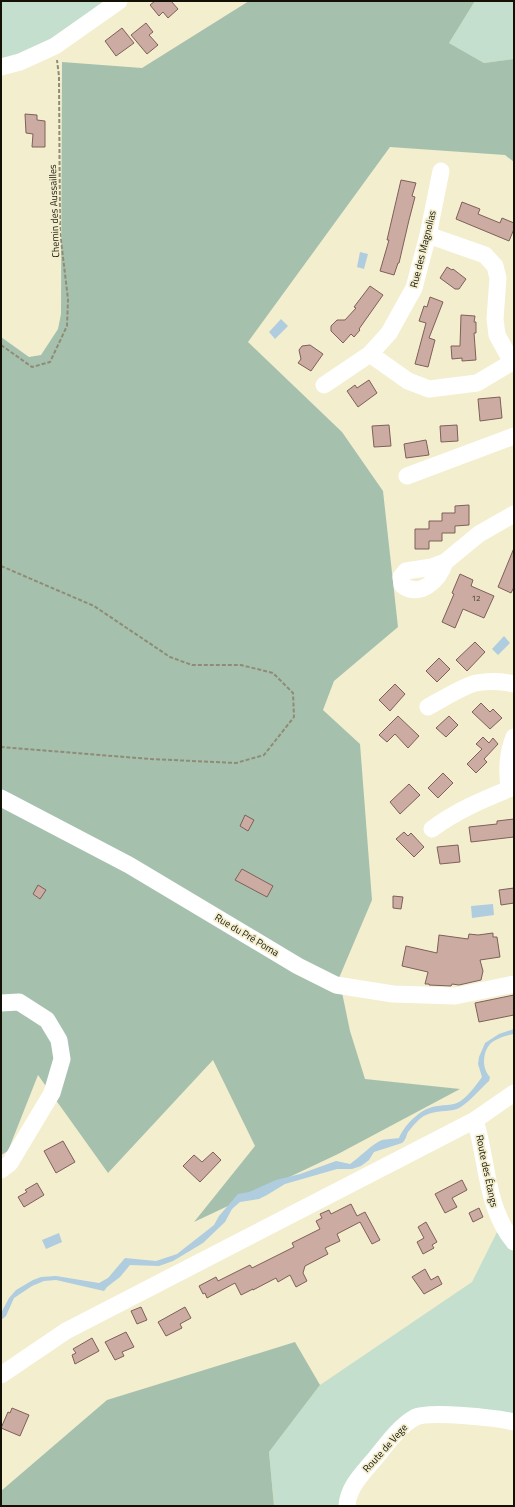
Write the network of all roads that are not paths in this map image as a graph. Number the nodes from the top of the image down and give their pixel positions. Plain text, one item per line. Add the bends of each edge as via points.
1 (119, 1) edge
2 (1, 67) edge
3 (440, 171) dead end
4 (428, 235) junction
5 (370, 354) junction
6 (513, 361) edge
7 (324, 385) dead end
8 (514, 436) edge
9 (406, 476) dead end
10 (514, 514) edge
11 (445, 562) dead end
12 (514, 684) edge
13 (428, 707) dead end
14 (514, 737) edge
15 (512, 790) edge
16 (1, 798) edge
17 (432, 829) dead end
18 (514, 984) edge
19 (1, 1002) edge
20 (514, 1093) edge
21 (475, 1120) junction
22 (1, 1170) edge
23 (514, 1242) edge
24 (1, 1375) edge
25 (514, 1422) edge
26 (347, 1506) edge

1 - 2 street via 55,46 20,62
3 - 4 street, Rue des Magnolias
4 - 5 street, Rue des Magnolias via 414,288 389,333
4 - 6 street via 485,256 494,266 498,278 495,319 497,335
5 - 6 street via 408,381 429,389 477,383
5 - 7 street, Rue des Magnolias
8 - 9 street
10 - 11 street via 479,534
12 - 13 street via 475,683
14 - 15 street via 509,750 507,772
15 - 17 street via 481,800 448,817
16 - 18 street, Rue du Pré Poma via 129,865 298,966 336,985 393,994 455,996
19 - 22 street via 19,1002 47,1020 59,1040 62,1059 52,1093 10,1162
20 - 21 street
21 - 23 street, Route des Étangs via 493,1205 505,1232
21 - 24 street via 66,1331
25 - 26 street, Route de Vege via 432,1414 415,1417 400,1429 356,1482

